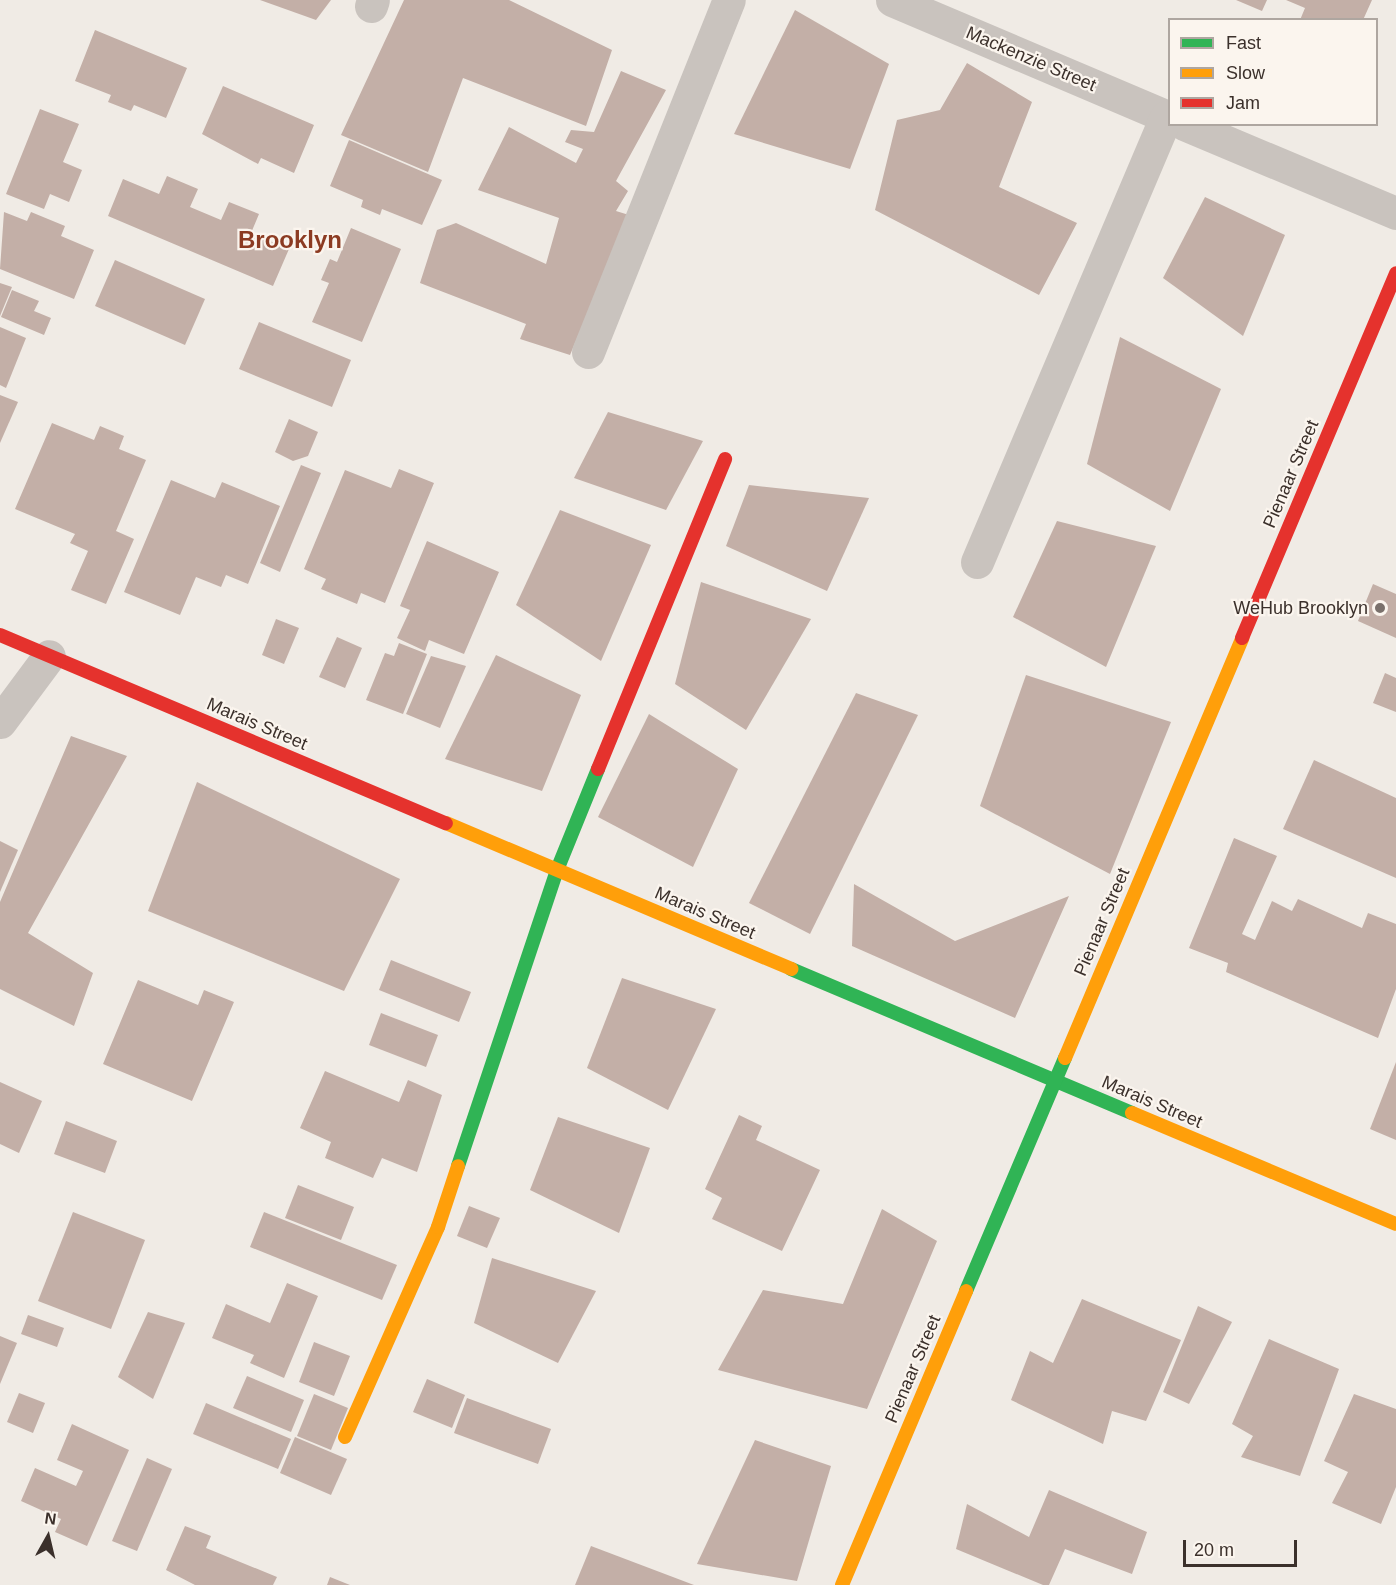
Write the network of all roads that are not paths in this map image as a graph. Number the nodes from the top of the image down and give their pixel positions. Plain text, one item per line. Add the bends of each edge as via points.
1 (729, 0) edge
2 (892, 0) edge
3 (1168, 118) edge
4 (1170, 126) edge
5 (1187, 126) edge
6 (1396, 213) edge
7 (1396, 273) edge
8 (588, 352) dead end
9 (725, 459) dead end
10 (977, 562) dead end
11 (0, 635) edge
12 (49, 656) junction
13 (0, 722) edge
14 (556, 870) junction
15 (1054, 1081) junction
16 (1396, 1224) edge
17 (345, 1437) dead end
18 (842, 1585) edge

1 - 8 street
2 - 3 street, Mackenzie Street
4 - 10 street
5 - 6 street, Mackenzie Street
7 - 15 street, Pienaar Street
9 - 14 street
11 - 12 street, Marais Street
12 - 13 street
12 - 14 street, Marais Street
14 - 15 street, Marais Street
14 - 17 street via 467,1150
15 - 16 street, Marais Street
15 - 18 street, Pienaar Street

